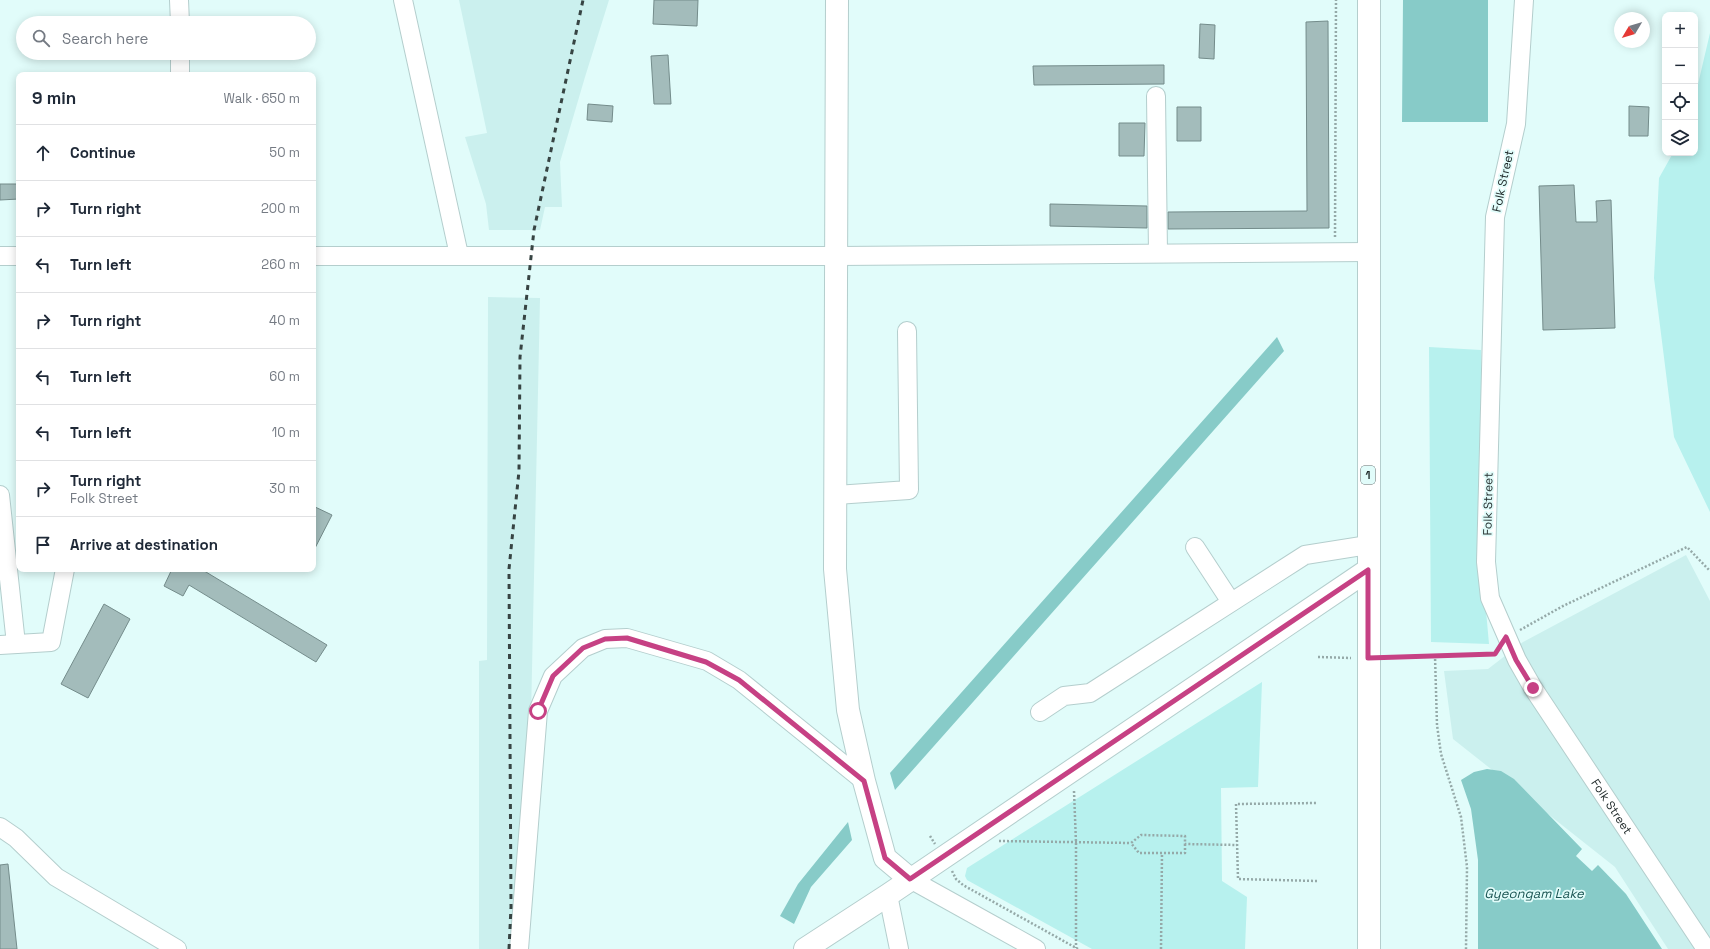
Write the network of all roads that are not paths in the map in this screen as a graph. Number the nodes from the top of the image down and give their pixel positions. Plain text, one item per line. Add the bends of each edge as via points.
1 (179, 0) edge
2 (403, 0) edge
3 (837, 0) edge
4 (1369, 0) edge
5 (1524, 0) edge
6 (180, 16) edge
7 (180, 60) edge
8 (180, 72) edge
9 (1156, 96) dead end
10 (1368, 252) junction
11 (1158, 253) junction
12 (459, 255) junction
13 (0, 256) edge
14 (16, 256) edge
15 (316, 256) edge
16 (837, 256) junction
17 (907, 331) dead end
18 (0, 495) edge
19 (836, 495) junction
20 (1368, 545) junction
21 (1195, 548) dead end
22 (1368, 570) junction
23 (64, 572) edge
24 (1231, 602) junction
25 (8, 645) edge
26 (1040, 712) dead end
27 (864, 781) junction
28 (0, 827) edge
29 (910, 879) junction
30 (888, 895) junction
31 (177, 949) edge
32 (519, 949) edge
33 (805, 949) edge
34 (899, 949) edge
35 (1036, 949) edge
36 (1369, 949) edge
37 (1706, 949) edge

1 - 6 street
2 - 12 street
3 - 16 main road
4 - 10 main road, 1
5 - 37 street, Folk Street via 1516,124 1495,217 1486,562 1490,598 1516,660 1533,688
7 - 8 street
9 - 11 street
10 - 11 street
10 - 20 main road, 1
11 - 16 street
12 - 15 street
12 - 16 street
13 - 14 street
16 - 19 main road
17 - 19 street via 908,490
18 - 25 street
19 - 27 main road via 835,568 848,710
20 - 22 main road, 1
20 - 24 street via 1305,554
21 - 24 street
22 - 29 main road
22 - 36 main road, 1
23 - 25 street via 51,642
24 - 26 street via 1090,693 1064,696
27 - 29 main road via 885,858
27 - 32 street via 739,680 706,662 627,638 605,639 583,648 553,676 538,711
28 - 31 street via 16,838 56,877
29 - 30 main road
29 - 35 street
30 - 33 main road
30 - 34 street

